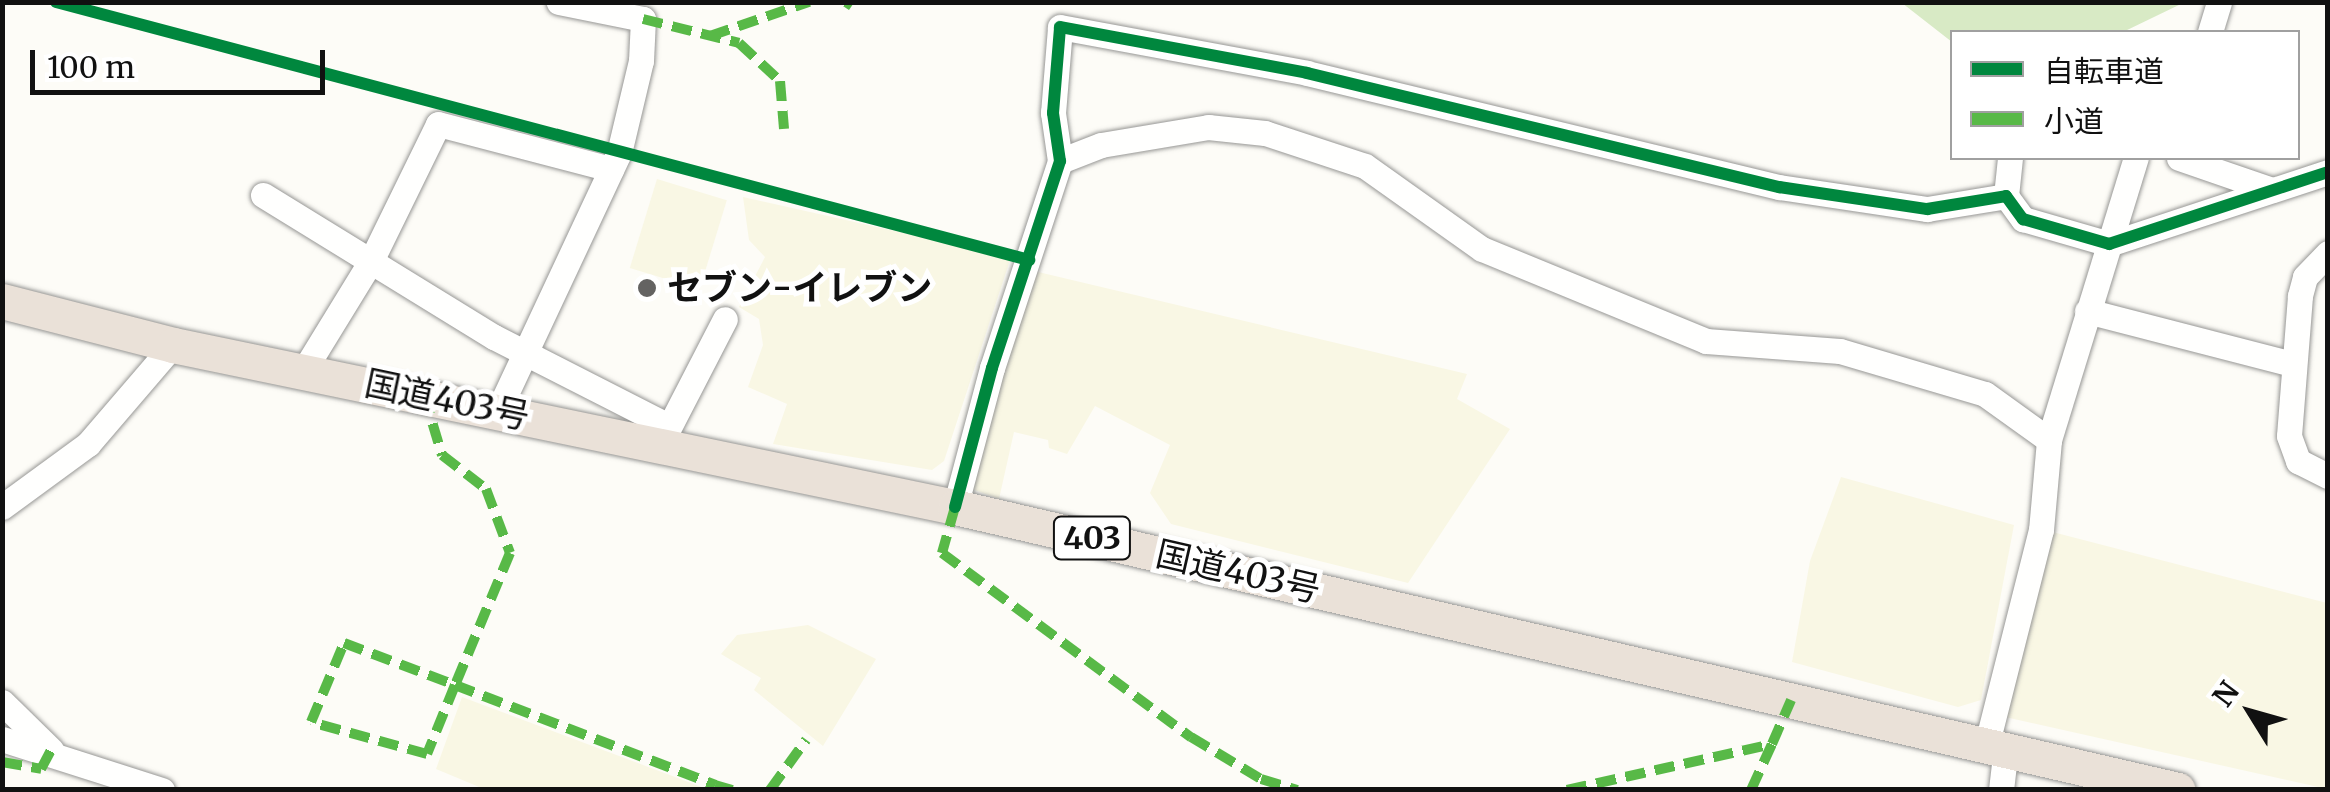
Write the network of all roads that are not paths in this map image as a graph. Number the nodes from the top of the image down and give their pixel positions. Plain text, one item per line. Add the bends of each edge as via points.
1 (559, 2) edge
2 (2219, 2) edge
3 (2211, 30) edge
4 (2010, 160) edge
5 (2135, 160) edge
6 (2191, 160) edge
7 (1060, 161) junction
8 (611, 169) junction
9 (2243, 169) edge
10 (2328, 172) edge
11 (2272, 190) junction
12 (263, 195) dead end
13 (2006, 196) junction
14 (2109, 244) junction
15 (2328, 253) edge
16 (372, 259) junction
17 (2, 301) edge
18 (2088, 311) junction
19 (725, 319) dead end
20 (173, 344) junction
21 (524, 352) junction
22 (2292, 364) junction
23 (304, 370) junction
24 (498, 411) junction
25 (664, 435) junction
26 (2049, 440) junction
27 (2328, 476) edge
28 (956, 506) junction
29 (2, 507) edge
30 (2, 702) edge
31 (2, 739) edge
32 (1997, 745) junction
33 (52, 750) junction
34 (162, 790) edge
35 (2001, 790) edge
36 (2178, 790) edge

1 - 8 street via 643,19 640,62
2 - 3 street
4 - 13 street
5 - 14 street
6 - 9 street
7 - 13 street via 1053,113 1060,27 1307,73 1779,187 1928,209
7 - 26 street via 1101,144 1208,127 1265,133 1365,166 1482,249 1657,322 1706,341 1840,351 1985,394
7 - 28 street via 992,368
8 - 16 street via 438,124
8 - 21 street
9 - 11 street
10 - 11 street
11 - 14 street
12 - 16 street
13 - 14 street via 2023,219
14 - 18 street
15 - 22 street via 2305,277
16 - 21 street
16 - 23 street
17 - 20 highway, 国道403号 / 403
18 - 22 street
18 - 26 street
19 - 25 street
20 - 23 highway, 国道403号 / 403
20 - 29 street via 88,444
21 - 24 street
21 - 25 street
22 - 27 street via 2289,436 2298,461
23 - 24 highway, 国道403号 / 403
24 - 25 highway, 国道403号 / 403
25 - 28 highway, 国道403号 / 403
26 - 32 street via 2041,530
28 - 32 highway, 国道403号 / 403
30 - 33 street
31 - 33 street
32 - 35 street
32 - 36 highway, 国道403号 / 403
33 - 34 street

